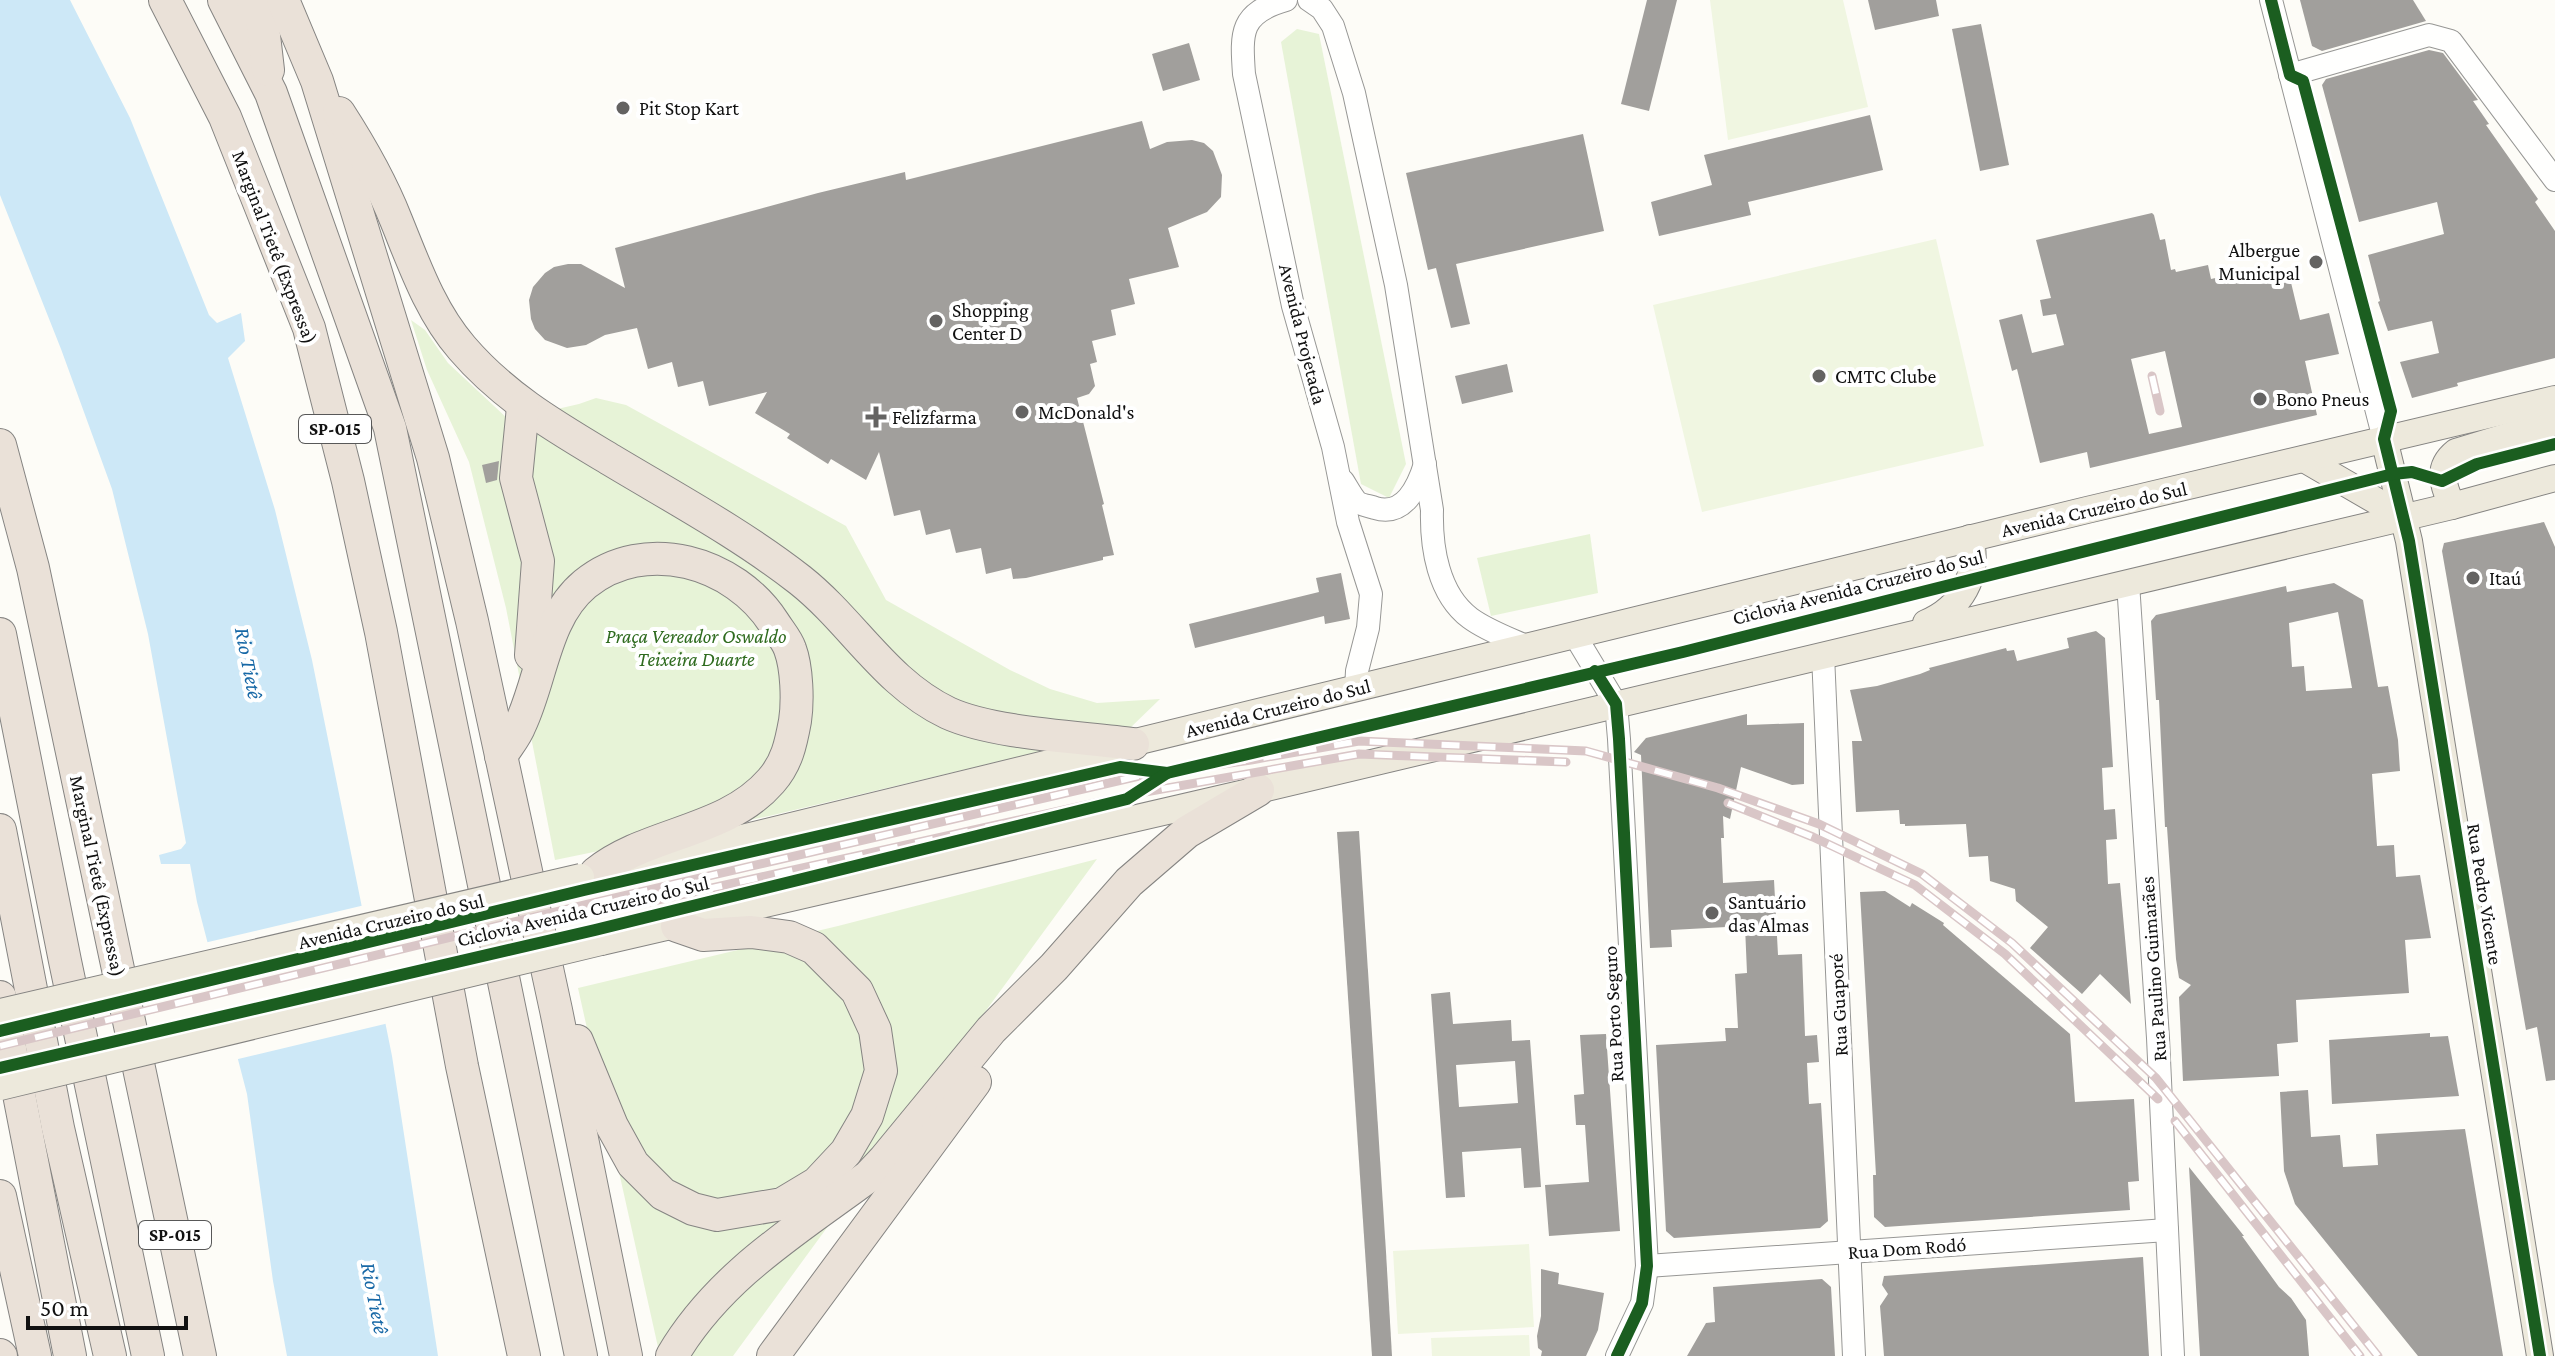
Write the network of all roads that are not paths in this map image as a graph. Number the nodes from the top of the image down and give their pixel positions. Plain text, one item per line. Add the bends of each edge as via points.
1 (165, 0) edge
2 (224, 0) edge
3 (253, 0) edge
4 (283, 0) edge
5 (1286, 0) edge
6 (1309, 0) edge
7 (2271, 0) edge
8 (2290, 75) junction
9 (317, 81) junction
10 (271, 93) junction
11 (2555, 180) edge
12 (2555, 399) edge
13 (523, 407) junction
14 (2555, 422) edge
15 (2384, 439) junction
16 (0, 445) edge
17 (2304, 459) junction
18 (1425, 464) junction
19 (1340, 477) junction
20 (2555, 479) edge
21 (2452, 506) junction
22 (2404, 517) junction
23 (1970, 538) junction
24 (2128, 583) junction
25 (0, 634) edge
26 (1574, 634) junction
27 (1910, 634) junction
28 (1526, 646) junction
29 (1823, 655) junction
30 (533, 689) junction
31 (1356, 689) junction
32 (1616, 704) junction
33 (1133, 744) junction
34 (501, 756) junction
35 (1258, 790) junction
36 (0, 830) edge
37 (588, 875) junction
38 (677, 926) junction
39 (1054, 967) junction
40 (0, 997) edge
41 (556, 1010) junction
42 (0, 1012) edge
43 (0, 1087) edge
44 (478, 1141) junction
45 (0, 1196) edge
46 (2167, 1230) junction
47 (1849, 1252) junction
48 (1647, 1266) junction
49 (35, 1356) edge
50 (70, 1356) edge
51 (110, 1356) edge
52 (148, 1356) edge
53 (200, 1356) edge
54 (524, 1356) edge
55 (544, 1356) edge
56 (581, 1356) edge
57 (626, 1356) edge
58 (672, 1356) edge
59 (773, 1356) edge
60 (1617, 1356) edge
61 (1854, 1356) edge
62 (2173, 1356) edge
63 (2540, 1356) edge

1 - 44 highway, Marginal Tietê (Expressa) / SP-015 via 225,117 309,328 381,632
2 - 10 highway
3 - 10 highway via 262,18
4 - 9 highway
5 - 19 street, Avenida Projetada via 1258,11 1247,22 1244,74 1293,306
6 - 18 street via 1333,26 1351,81 1396,285
7 - 8 street, Rua Pedro Vicente
8 - 11 street via 2429,35 2446,38
8 - 15 street, Rua Pedro Vicente
9 - 13 highway via 360,146 431,303 460,347
9 - 34 highway via 433,458
10 - 56 highway via 390,428
12 - 15 main road, Avenida Cruzeiro do Sul
13 - 30 highway via 516,478 538,561 529,668
13 - 33 highway via 743,538 803,582 880,664 929,703 976,722
14 - 21 main road via 2447,459 2442,481
15 - 17 main road, Avenida Cruzeiro do Sul
15 - 22 main road, Rua Pedro Vicente
16 - 53 highway, Marginal Tietê (Expressa) / SP-015 via 33,568
17 - 22 main road
17 - 23 main road, Avenida Cruzeiro do Sul
18 - 19 street via 1411,496 1397,508 1381,510 1358,503
18 - 28 street via 1431,539 1451,599 1470,619
19 - 31 street, Avenida Projetada via 1371,594
20 - 21 main road
21 - 22 main road
22 - 24 main road
22 - 63 main road, Rua Pedro Vicente
23 - 26 main road, Avenida Cruzeiro do Sul
23 - 27 main road via 1973,571 1963,594 1953,607
24 - 27 main road
24 - 46 street, Rua Paulino Guimarães
25 - 52 highway
26 - 28 main road, Avenida Cruzeiro do Sul
26 - 32 street, Rua Porto Seguro
27 - 29 main road
28 - 31 main road, Avenida Cruzeiro do Sul
29 - 32 main road
29 - 47 street, Rua Guaporé
30 - 34 highway via 520,726
30 - 37 highway via 561,609 586,583 624,562 661,558 719,573 763,606 790,648 797,702 792,739 771,781 740,806
31 - 33 main road, Avenida Cruzeiro do Sul
32 - 35 main road
32 - 48 street, Rua Porto Seguro
33 - 37 main road, Avenida Cruzeiro do Sul
34 - 41 highway
35 - 38 main road
35 - 39 highway via 1187,832 1149,864
36 - 51 highway via 58,1128
37 - 42 main road, Avenida Cruzeiro do Sul, bridge
38 - 41 highway via 703,935 751,932 789,937 814,948 857,991 875,1030 881,1071 867,1116 846,1152 817,1183 782,1204 717,1215 663,1194 633,1164 569,1022
38 - 43 main road, bridge
39 - 58 highway via 991,1030 869,1176 729,1282 688,1328
39 - 59 highway
40 - 50 highway
41 - 57 highway
44 - 54 highway, SP-015
44 - 55 highway via 507,1198
45 - 49 highway
46 - 47 street, Rua Dom Rodó
46 - 62 street, Rua Paulino Guimarães
47 - 48 street, Rua Dom Rodó
47 - 61 street, Rua Guaporé
48 - 60 street, Rua Porto Seguro via 1642,1303

